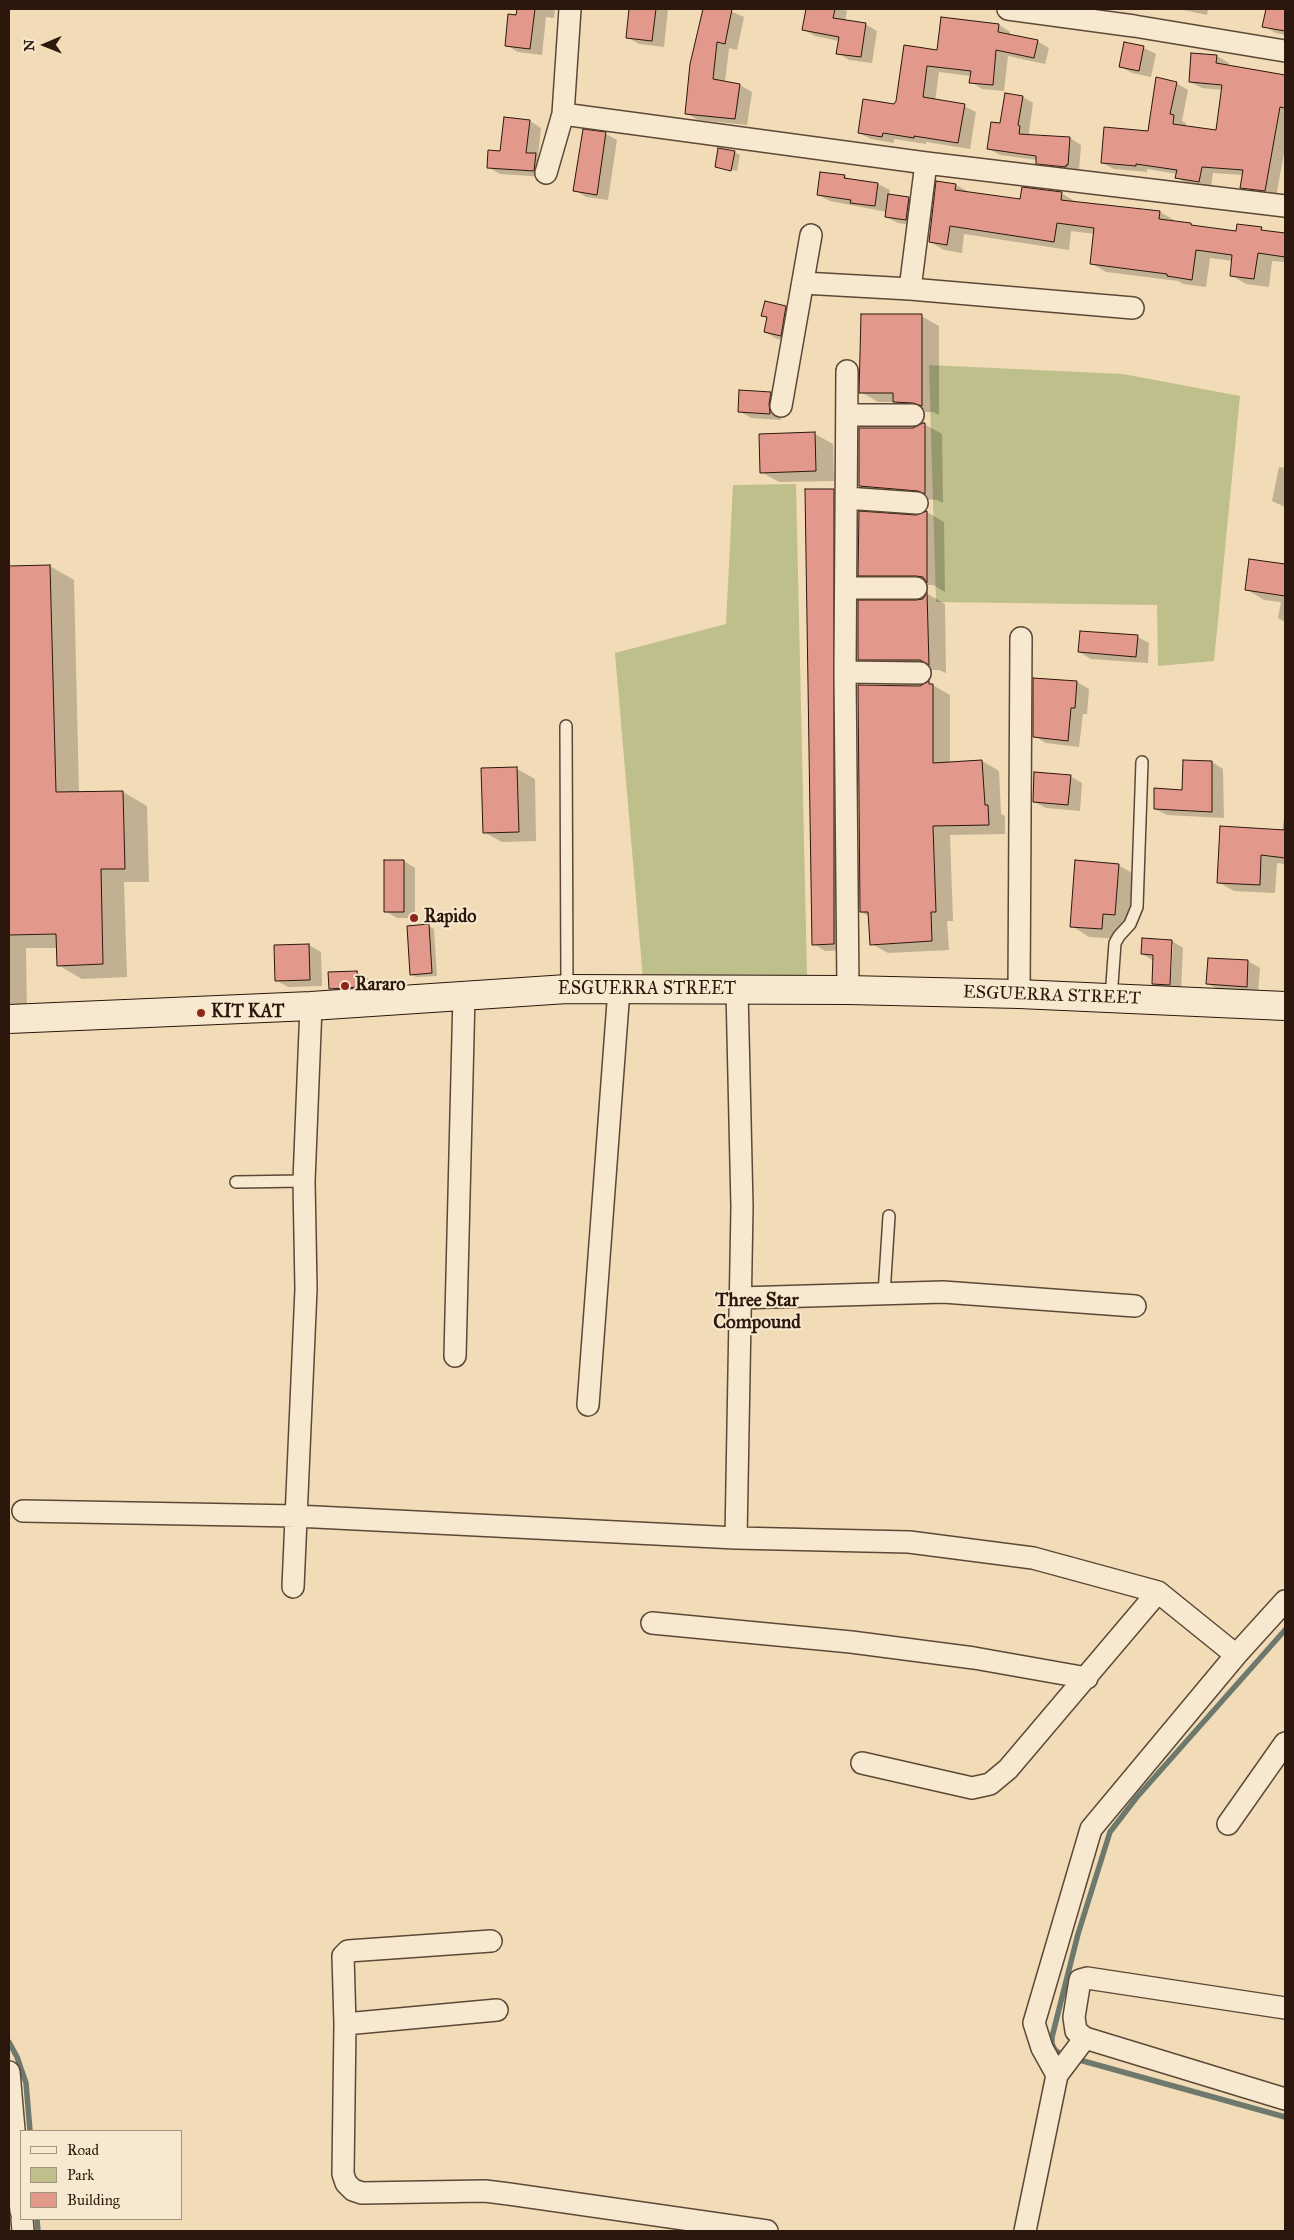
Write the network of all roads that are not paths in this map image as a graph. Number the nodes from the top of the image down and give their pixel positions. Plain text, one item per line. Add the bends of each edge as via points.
1 (570, 9) edge
2 (1008, 9) edge
3 (1136, 17) edge
4 (1285, 50) edge
5 (563, 114) junction
6 (926, 163) junction
7 (546, 173) dead end
8 (1285, 206) edge
9 (811, 235) dead end
10 (803, 283) junction
11 (910, 290) junction
12 (1133, 308) dead end
13 (847, 371) dead end
14 (781, 406) dead end
15 (847, 415) junction
16 (913, 415) dead end
17 (846, 498) junction
18 (917, 503) dead end
19 (846, 588) junction
20 (916, 588) dead end
21 (1021, 638) dead end
22 (845, 672) junction
23 (920, 673) dead end
24 (566, 726) dead end
25 (1142, 762) dead end
26 (567, 989) junction
27 (619, 989) junction
28 (736, 990) junction
29 (848, 990) junction
30 (1019, 994) junction
31 (464, 995) junction
32 (1112, 998) junction
33 (311, 1006) junction
34 (1285, 1006) edge
35 (9, 1019) edge
36 (304, 1181) junction
37 (236, 1182) dead end
38 (889, 1216) dead end
39 (884, 1294) junction
40 (740, 1298) junction
41 (1135, 1306) dead end
42 (455, 1356) dead end
43 (588, 1405) dead end
44 (22, 1511) dead end
45 (296, 1516) junction
46 (736, 1538) junction
47 (293, 1587) dead end
48 (1158, 1592) junction
49 (1285, 1601) edge
50 (652, 1622) dead end
51 (1236, 1655) junction
52 (1087, 1678) junction
53 (1285, 1742) edge
54 (862, 1763) dead end
55 (1228, 1824) dead end
56 (491, 1941) dead end
57 (1285, 2008) edge
58 (497, 2010) dead end
59 (345, 2024) junction
60 (1085, 2038) junction
61 (9, 2072) edge
62 (1057, 2075) junction
63 (1285, 2099) edge
64 (20, 2198) edge
65 (767, 2231) edge
66 (1026, 2231) edge

1 - 5 street
2 - 3 street
3 - 4 street
5 - 6 street
5 - 7 street
6 - 8 street
6 - 11 street
9 - 10 street
10 - 11 street
10 - 14 street
11 - 12 street
13 - 15 street
15 - 16 street
15 - 17 street
17 - 18 street
17 - 19 street
19 - 20 street
19 - 22 street
21 - 30 street
22 - 23 street
22 - 29 street
24 - 26 lane
25 - 32 lane via 1136,908 1132,920 1115,943
26 - 27 main road, ESGUERRA STREET
26 - 31 main road, ESGUERRA STREET
27 - 28 main road, ESGUERRA STREET
27 - 43 street
28 - 29 main road, ESGUERRA STREET
28 - 40 street via 742,1207
29 - 30 main road, ESGUERRA STREET
30 - 32 main road, ESGUERRA STREET
31 - 33 main road, ESGUERRA STREET
31 - 42 street
32 - 34 main road, ESGUERRA STREET
33 - 35 main road, ESGUERRA STREET
33 - 36 street
36 - 37 lane
36 - 45 street via 306,1289
38 - 39 lane
39 - 40 street
39 - 41 street via 942,1292
40 - 46 street
44 - 45 street
45 - 46 street
45 - 47 street
46 - 48 street via 909,1542 1033,1558
48 - 51 street
48 - 52 street
49 - 51 street
50 - 52 street via 852,1642 974,1658
51 - 62 street via 1091,1829 1034,2023 1042,2048
52 - 54 street via 1008,1769 987,1786 972,1788
53 - 55 street
56 - 59 street via 348,1951 342,1958
57 - 60 street via 1083,1978 1080,1980 1074,2026
58 - 59 street
59 - 65 street via 343,2174 353,2190 362,2193 485,2191
60 - 62 street
60 - 63 street
61 - 64 street
62 - 66 street

